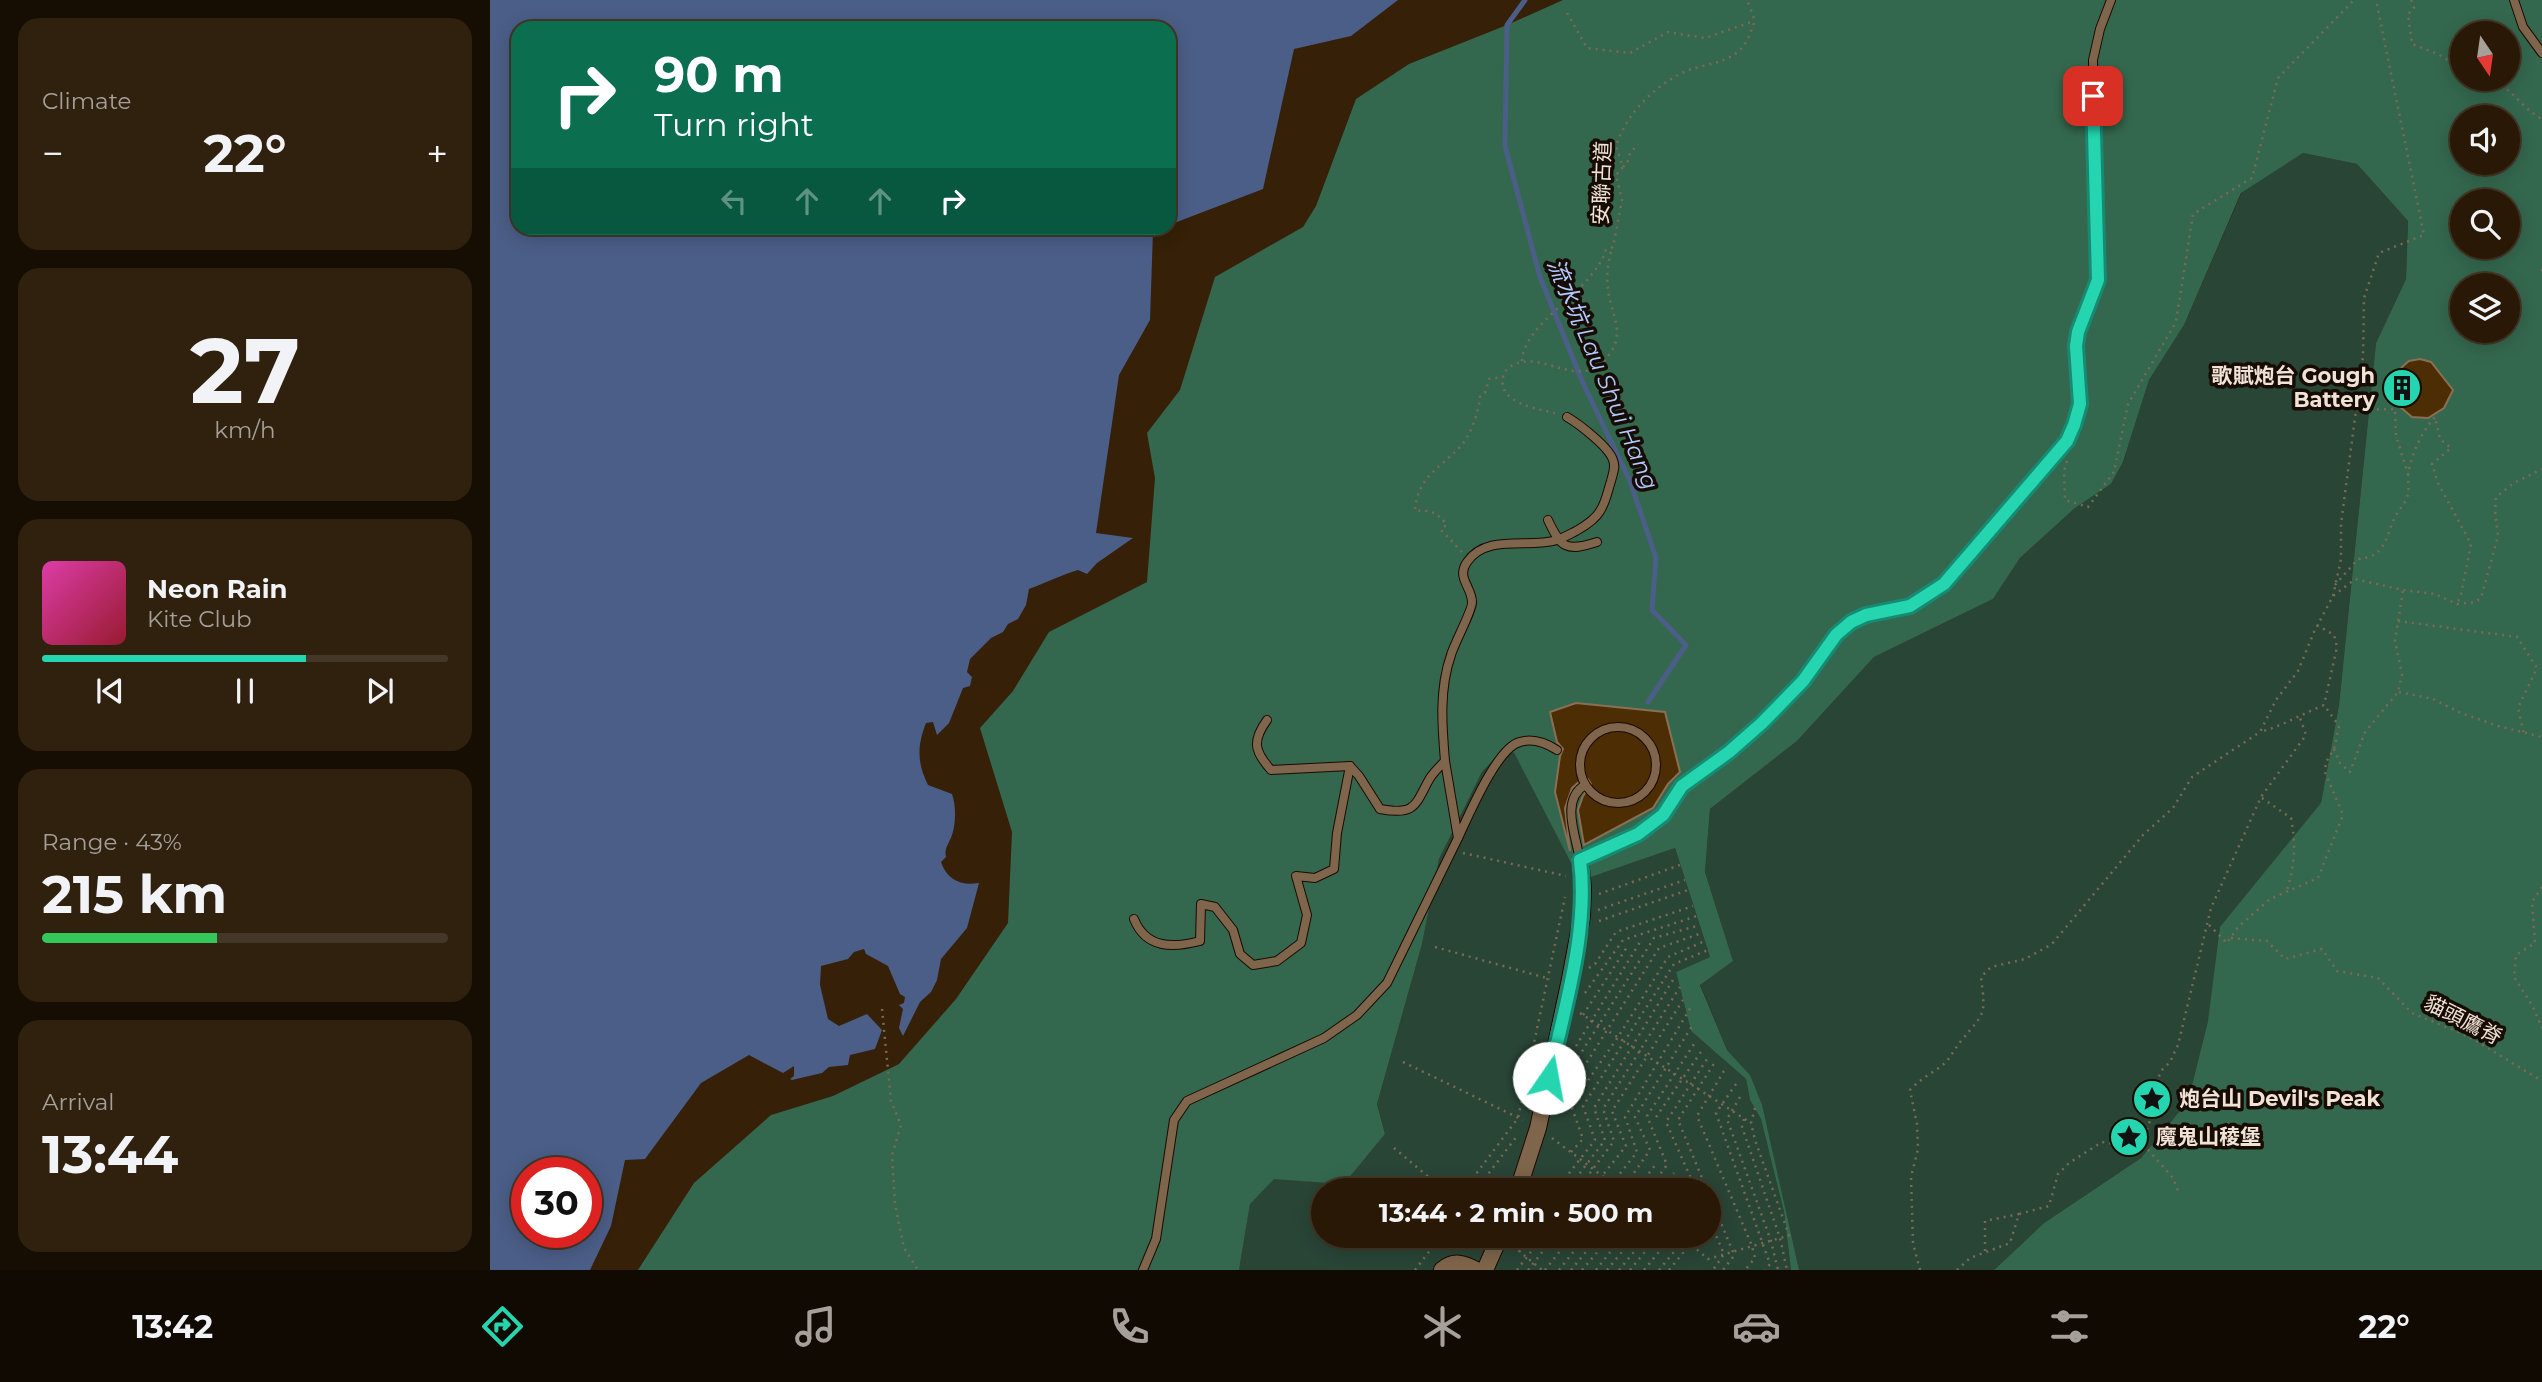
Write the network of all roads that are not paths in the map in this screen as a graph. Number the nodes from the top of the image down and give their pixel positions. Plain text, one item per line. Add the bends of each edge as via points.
1 (2111, 0) edge
2 (2514, 0) edge
3 (2542, 53) edge
4 (1567, 417) road end
5 (1548, 520) dead end
6 (1558, 540) junction
7 (1597, 542) dead end
8 (1267, 720) dead end
9 (1557, 750) dead end
10 (1445, 761) junction
11 (1350, 766) junction
12 (1585, 785) junction
13 (1458, 838) junction
14 (1580, 860) junction
15 (1135, 919) dead end
16 (1522, 1178) edge
17 (1495, 1248) edge
18 (1143, 1270) edge
19 (1442, 1270) edge
20 (1476, 1270) edge
21 (1485, 1270) edge

1 - 14 lane via 2096,40 2093,70 2098,280 2078,332 2080,404 2067,441 1944,584 1910,606 1851,622 1803,681 1729,752 1682,786 1663,815 1638,834
2 - 3 lane via 2523,27
4 - 6 lane via 1610,453 1614,471 1601,510 1585,526
5 - 6 lane
6 - 7 lane via 1575,548
6 - 10 lane via 1496,545 1468,560 1464,582 1473,600 1449,660 1443,695
8 - 11 lane via 1257,734 1258,755 1271,770
9 - 13 lane via 1536,740 1517,742 1510,748 1490,774
10 - 11 lane via 1430,777 1422,797 1397,813 1380,809
10 - 13 lane
11 - 15 lane via 1334,869 1315,878 1296,876 1307,915 1301,943 1277,961 1253,965 1240,954 1233,930 1215,908 1201,904 1200,941 1175,947 1140,932
12 - 12 lane via 1580,771 1582,752 1592,736 1628,727 1650,743 1657,765 1642,795 1610,802
12 - 14 lane via 1572,797 1571,807
13 - 18 lane via 1387,983 1357,1015 1324,1038 1187,1101 1174,1120 1156,1238
14 - 16 street via 1581,914 1568,992 1538,1128
17 - 21 street
19 - 20 street via 1459,1263

